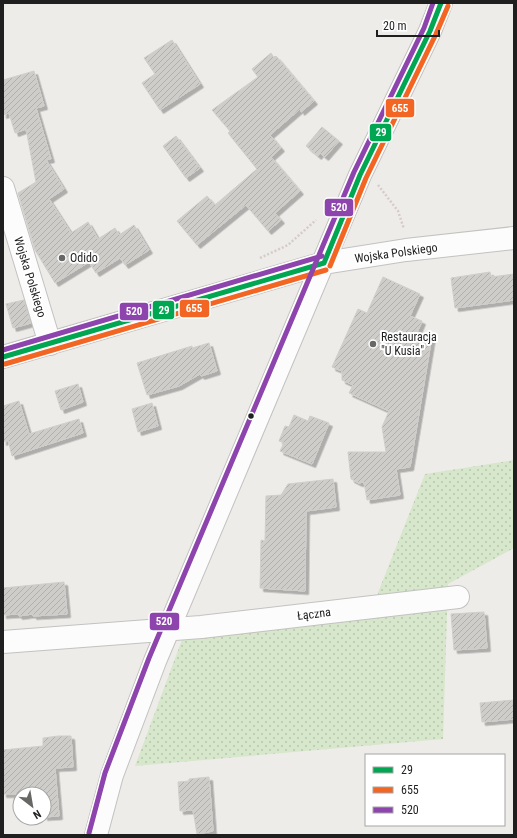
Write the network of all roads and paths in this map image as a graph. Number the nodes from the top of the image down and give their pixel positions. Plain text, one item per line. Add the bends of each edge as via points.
1 (441, 3) edge
2 (375, 181) dead end
3 (3, 188) edge
4 (319, 215) dead end
5 (405, 233) dead end
6 (514, 238) edge
7 (254, 259) dead end
8 (324, 263) junction
9 (50, 344) junction
10 (3, 357) edge
11 (458, 597) dead end
12 (169, 629) junction
13 (3, 642) edge
14 (96, 835) edge

1 - 8 street via 360,175
2 - 5 path via 398,211
3 - 9 street, Wojska Polskiego
4 - 7 path via 315,222 288,245
6 - 8 street, Wojska Polskiego
8 - 9 street, Wojska Polskiego
8 - 12 street
9 - 10 street, Wojska Polskiego
11 - 12 street, Łączna
12 - 13 street, Łączna
12 - 14 street via 112,775

